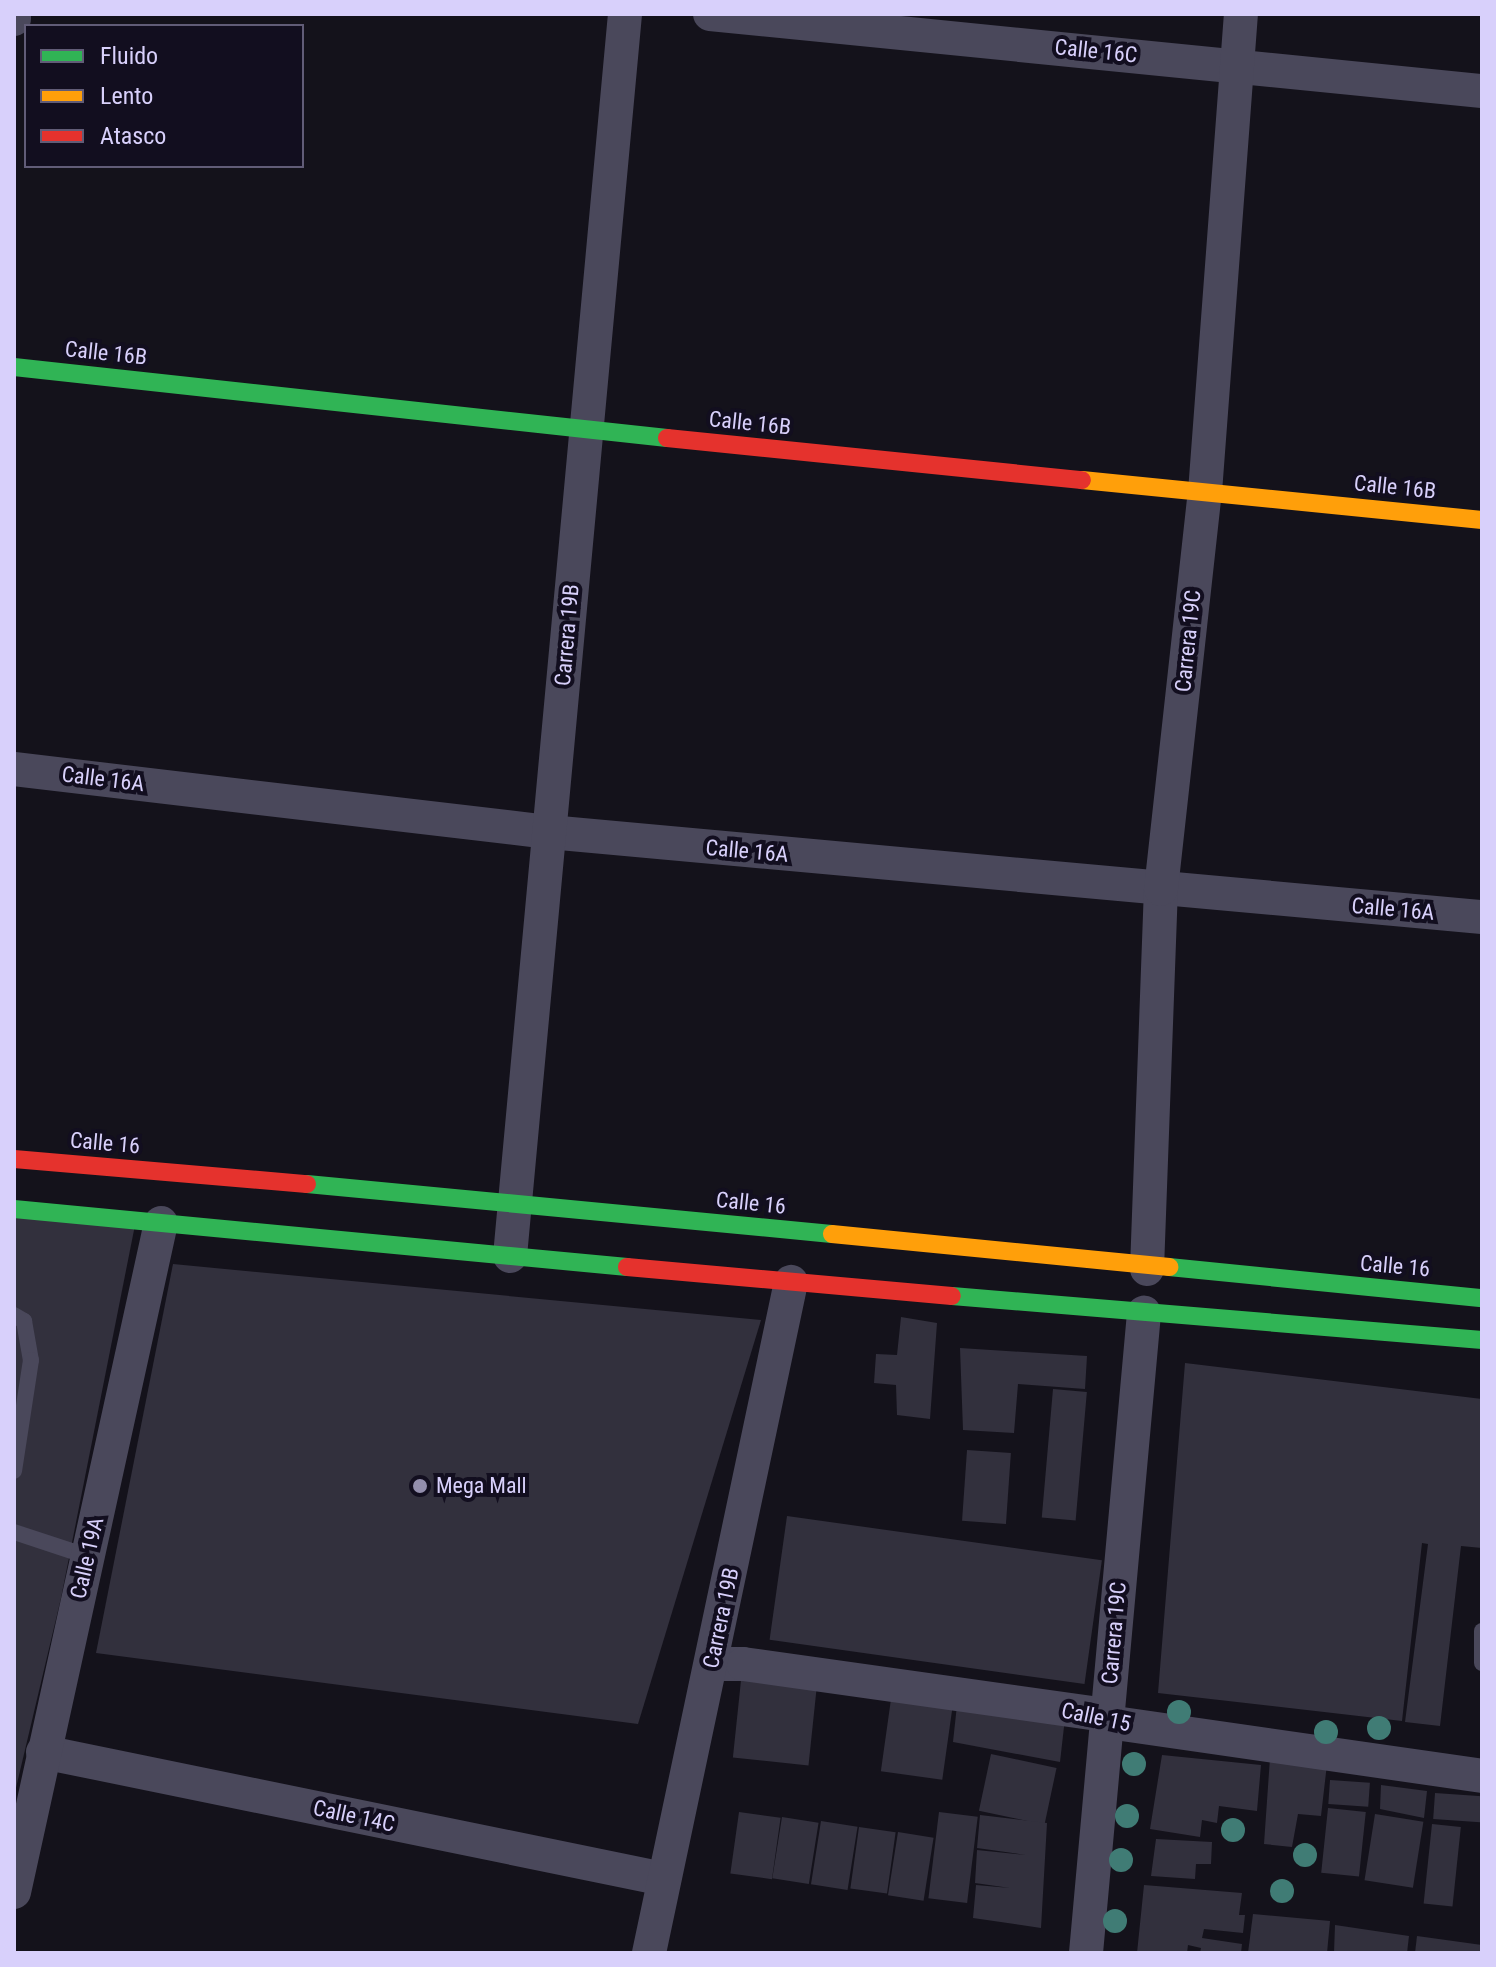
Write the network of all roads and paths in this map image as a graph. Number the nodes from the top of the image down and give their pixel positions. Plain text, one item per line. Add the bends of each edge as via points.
1 (625, 14) edge
2 (710, 14) edge
3 (1241, 14) edge
4 (1237, 65) junction
5 (1482, 91) edge
6 (14, 367) edge
7 (586, 430) junction
8 (1205, 492) junction
9 (1482, 520) edge
10 (14, 769) edge
11 (549, 832) junction
12 (1161, 889) junction
13 (1482, 917) edge
14 (14, 1159) edge
15 (514, 1202) junction
16 (14, 1209) edge
17 (161, 1223) junction
18 (510, 1256) junction
19 (1147, 1269) junction
20 (791, 1282) junction
21 (1482, 1298) edge
22 (1144, 1313) junction
23 (14, 1315) edge
24 (1482, 1340) edge
25 (14, 1471) edge
26 (14, 1532) edge
27 (87, 1556) junction
28 (1482, 1631) edge
29 (1482, 1663) edge
30 (711, 1664) junction
31 (1106, 1715) junction
32 (43, 1752) junction
33 (1482, 1776) edge
34 (664, 1879) junction
35 (14, 1892) edge
36 (649, 1953) edge
37 (1086, 1953) edge

1 - 7 street, Carrera 19B
2 - 4 street, Calle 16C
3 - 4 street, Carrera 19C
4 - 5 street, Calle 16C
4 - 8 street, Carrera 19C
6 - 7 main road, Calle 16B
7 - 8 main road, Calle 16B
7 - 11 street, Carrera 19B
8 - 9 main road, Calle 16B
8 - 12 street, Carrera 19C
10 - 11 street, Calle 16A
11 - 12 street, Calle 16A
11 - 15 street, Carrera 19B
12 - 13 street, Calle 16A
12 - 19 street, Carrera 19C
14 - 15 main road, Calle 16
15 - 18 street, Carrera 19B
15 - 19 main road, Calle 16
16 - 17 main road
17 - 18 main road
17 - 27 street, Calle 19A
18 - 20 main road
19 - 21 main road, Calle 16
20 - 22 main road
20 - 30 street, Carrera 19B
22 - 24 main road
22 - 31 street, Carrera 19C
23 - 25 lane via 24,1321 31,1360
26 - 27 lane
27 - 32 street, Calle 19A
28 - 29 lane
30 - 31 street, Calle 15 via 743,1664
30 - 34 street, Carrera 19B
31 - 33 street, Calle 15 via 1115,1723
31 - 37 street, Carrera 19C
32 - 34 street, Calle 14C
32 - 35 street, Calle 19A
34 - 36 street, Carrera 19B

